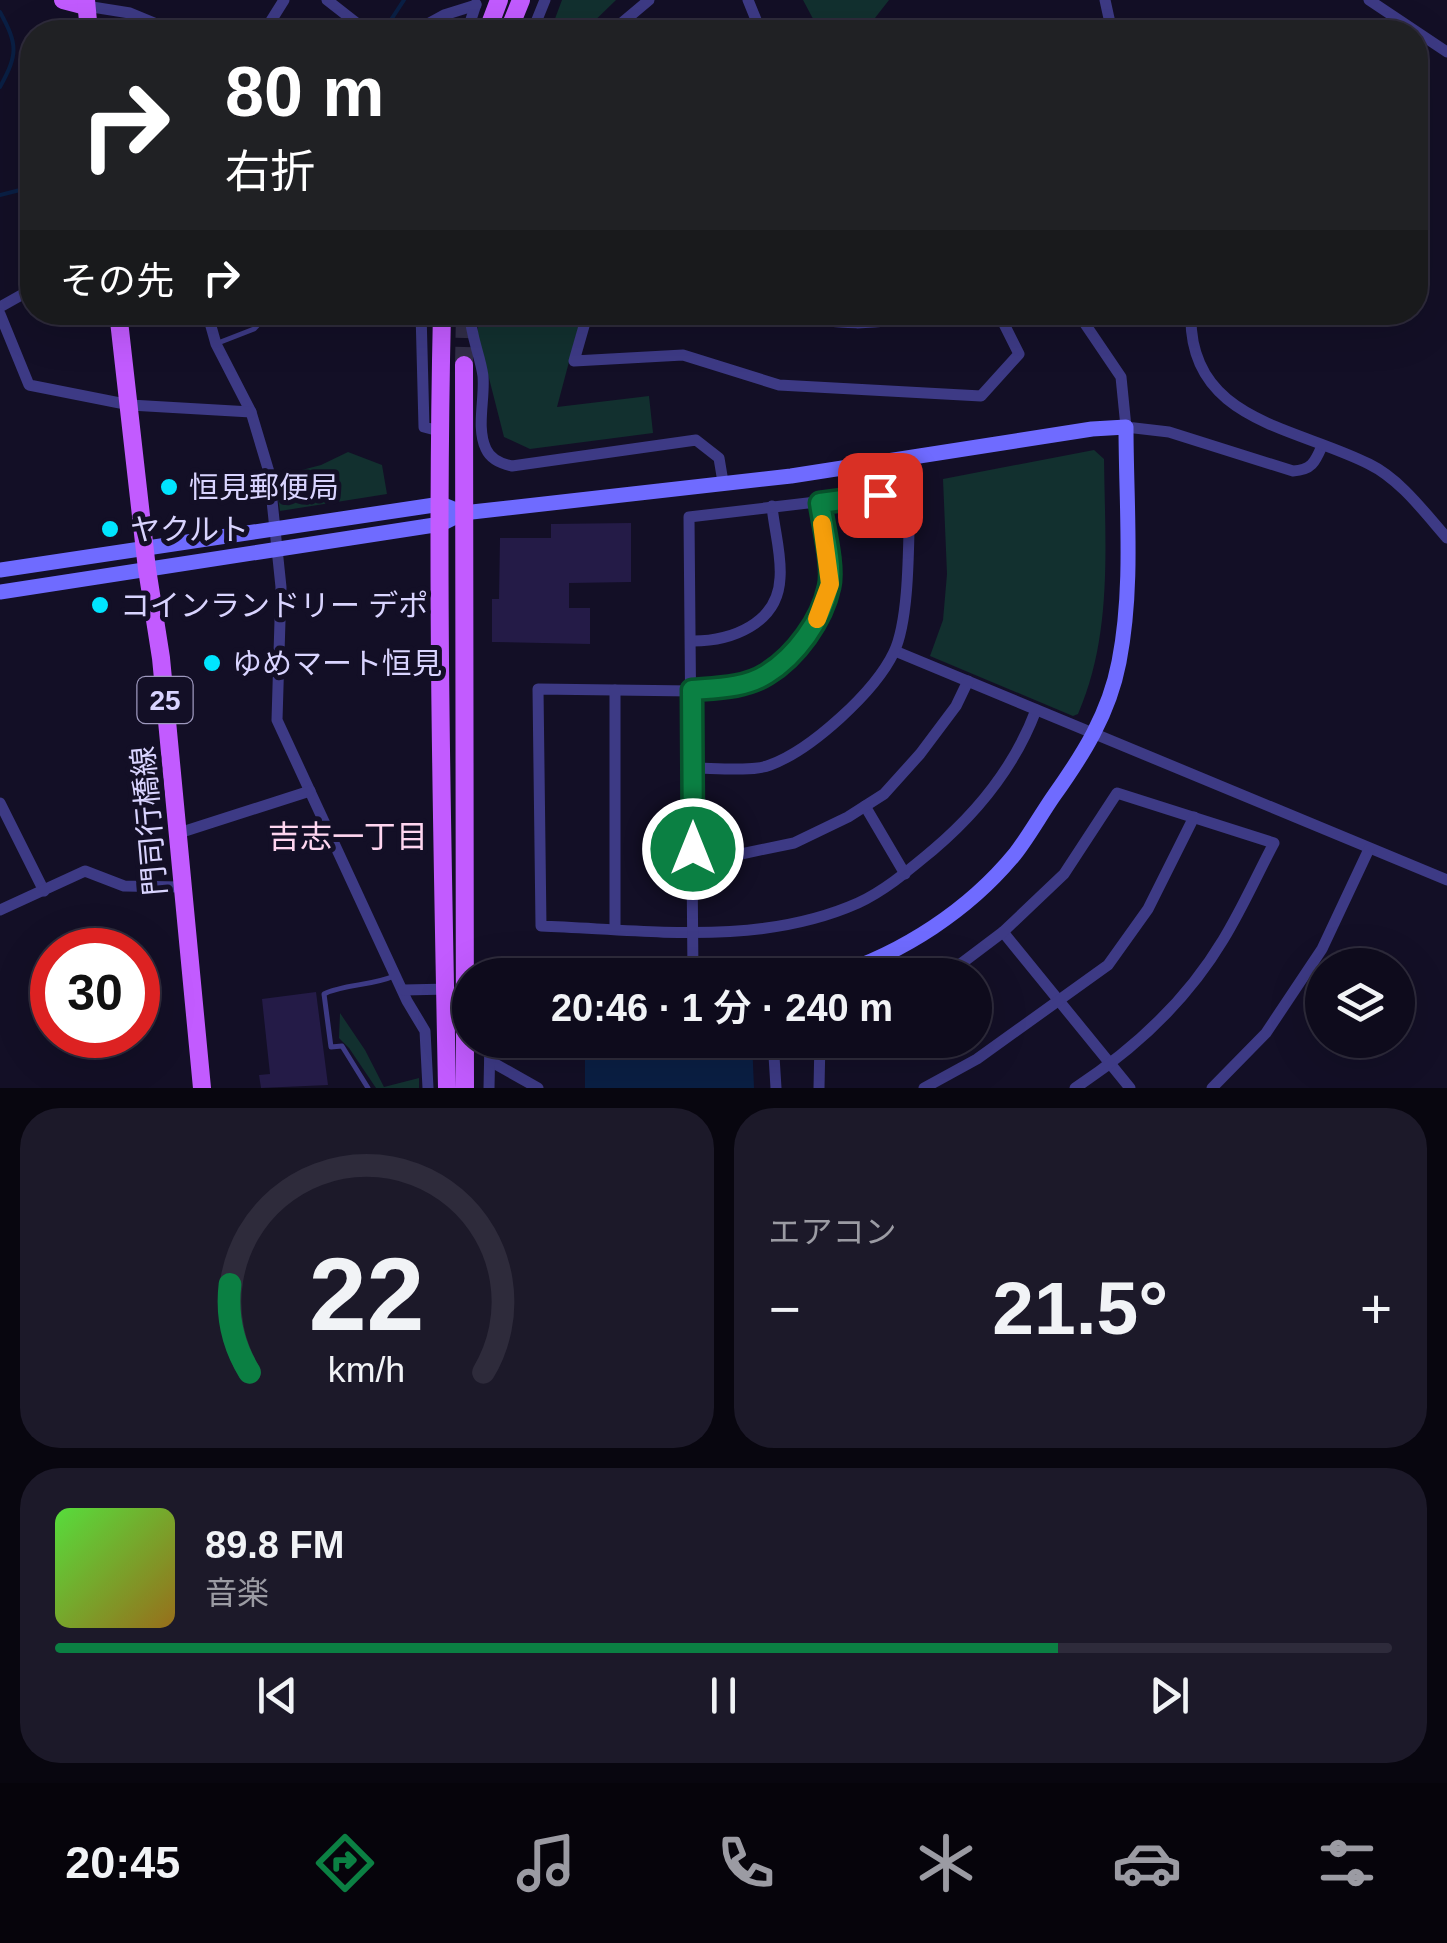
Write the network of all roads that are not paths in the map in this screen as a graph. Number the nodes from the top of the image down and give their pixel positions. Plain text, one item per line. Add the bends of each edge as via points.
1 (64, 0) edge
2 (327, 0) edge
3 (649, 0) edge
4 (1369, 0) edge
5 (86, 3) edge
6 (477, 3) edge
7 (148, 20) edge
8 (353, 20) edge
9 (435, 20) edge
10 (625, 20) edge
11 (1399, 20) edge
12 (0, 311) edge
13 (120, 325) edge
14 (210, 325) edge
15 (258, 325) edge
16 (420, 325) edge
17 (442, 325) edge
18 (471, 325) edge
19 (584, 325) edge
20 (1004, 325) edge
21 (1087, 325) edge
22 (1190, 325) edge
23 (216, 344) junction
24 (464, 365) tunnel mouth
25 (130, 406) junction
26 (251, 412) junction
27 (1126, 427) junction
28 (440, 431) junction
29 (1322, 446) junction
30 (723, 482) junction
31 (820, 503) junction
32 (440, 504) junction
33 (772, 506) junction
34 (463, 513) junction
35 (441, 524) junction
36 (276, 528) junction
37 (1447, 538) edge
38 (276, 548) junction
39 (146, 549) junction
40 (147, 569) junction
41 (0, 570) edge
42 (0, 592) edge
43 (693, 641) junction
44 (895, 651) junction
45 (968, 682) junction
46 (615, 690) junction
47 (692, 690) junction
48 (1036, 710) junction
49 (1094, 734) junction
50 (693, 768) junction
51 (310, 791) junction
52 (0, 804) edge
53 (864, 806) junction
54 (1194, 817) junction
55 (179, 833) junction
56 (693, 849) junction
57 (1368, 849) junction
58 (905, 874) junction
59 (1447, 880) edge
60 (181, 887) junction
61 (44, 891) junction
62 (0, 910) edge
63 (615, 929) junction
64 (693, 932) junction
65 (1003, 932) junction
66 (459, 958) edge
67 (460, 958) edge
68 (694, 958) edge
69 (879, 958) edge
70 (969, 958) edge
71 (396, 974) junction
72 (452, 989) edge
73 (404, 990) junction
74 (1059, 1002) junction
75 (452, 1050) edge
76 (463, 1058) edge
77 (774, 1058) edge
78 (820, 1058) edge
79 (490, 1060) joint
80 (1110, 1065) junction
81 (202, 1088) edge
82 (368, 1088) edge
83 (428, 1088) edge
84 (447, 1088) edge
85 (465, 1088) edge
86 (490, 1088) edge
87 (538, 1088) edge
88 (776, 1088) edge
89 (820, 1088) edge
90 (924, 1088) edge
91 (1075, 1088) edge
92 (1130, 1088) edge
93 (1212, 1088) edge

1 - 5 main road
2 - 8 street
3 - 10 street
4 - 11 street
5 - 7 street
6 - 9 street
12 - 25 street via 29,385
13 - 25 main road, 門司行橋線 / 25
14 - 23 street
15 - 23 lane
16 - 28 street via 424,426
17 - 28 main road
18 - 30 street via 482,374 482,436 499,463 696,440 719,458
19 - 20 street via 574,361 683,355 779,385 981,396 1019,354
21 - 27 street via 1121,377
22 - 29 street via 1206,383 1240,409
23 - 26 street
24 - 34 main road
25 - 26 street
25 - 39 main road, 門司行橋線 / 25
26 - 36 street
27 - 29 street via 1169,432 1293,471 1314,464
27 - 30 street
27 - 49 street via 1128,602 1108,708
28 - 32 main road
29 - 37 street via 1372,464
30 - 34 street
31 - 33 street
31 - 44 street via 910,490 906,591
31 - 47 street via 830,584 814,625 767,674 736,686
32 - 34 street
32 - 35 main road
32 - 36 street
33 - 43 street via 780,578 775,599 742,633
33 - 43 street via 689,518
34 - 35 street
34 - 67 main road
35 - 38 street
35 - 66 main road
36 - 38 street
36 - 39 street
38 - 40 street
38 - 51 street via 277,720
39 - 40 main road, 門司行橋線 / 25
39 - 41 street
40 - 42 street
40 - 55 main road, 門司行橋線 / 25
43 - 47 street
44 - 45 street
44 - 50 street via 862,697 823,734 768,766
45 - 48 street
45 - 53 street via 920,754
46 - 47 street
46 - 63 street
46 - 63 street via 538,689 541,926
47 - 50 street
48 - 49 street
48 - 58 street via 999,783
49 - 57 street
49 - 69 street via 1015,853 981,890
50 - 56 street
51 - 55 street
51 - 71 street
52 - 61 street
53 - 56 street via 794,842 741,854
53 - 58 street
54 - 65 street via 1117,793 1064,874
54 - 74 street via 1148,909 1108,966
54 - 80 street via 1274,843 1222,942 1172,1008
55 - 60 main road, 門司行橋線 / 25
56 - 64 street
57 - 59 street
57 - 93 street via 1322,949 1266,1033
58 - 64 street via 862,901 812,920 731,934
60 - 61 street via 124,886 85,871
60 - 81 main road, 門司行橋線 / 25
61 - 62 street
63 - 64 street
64 - 68 street
65 - 70 street
65 - 74 street
71 - 73 street
71 - 82 lane via 324,994 331,1047 342,1046
72 - 73 street
73 - 83 street via 425,1030
74 - 80 street
74 - 90 street
75 - 84 main road
76 - 85 main road
77 - 88 street
78 - 89 street
79 - 86 street
79 - 87 street
80 - 91 street
80 - 92 street

